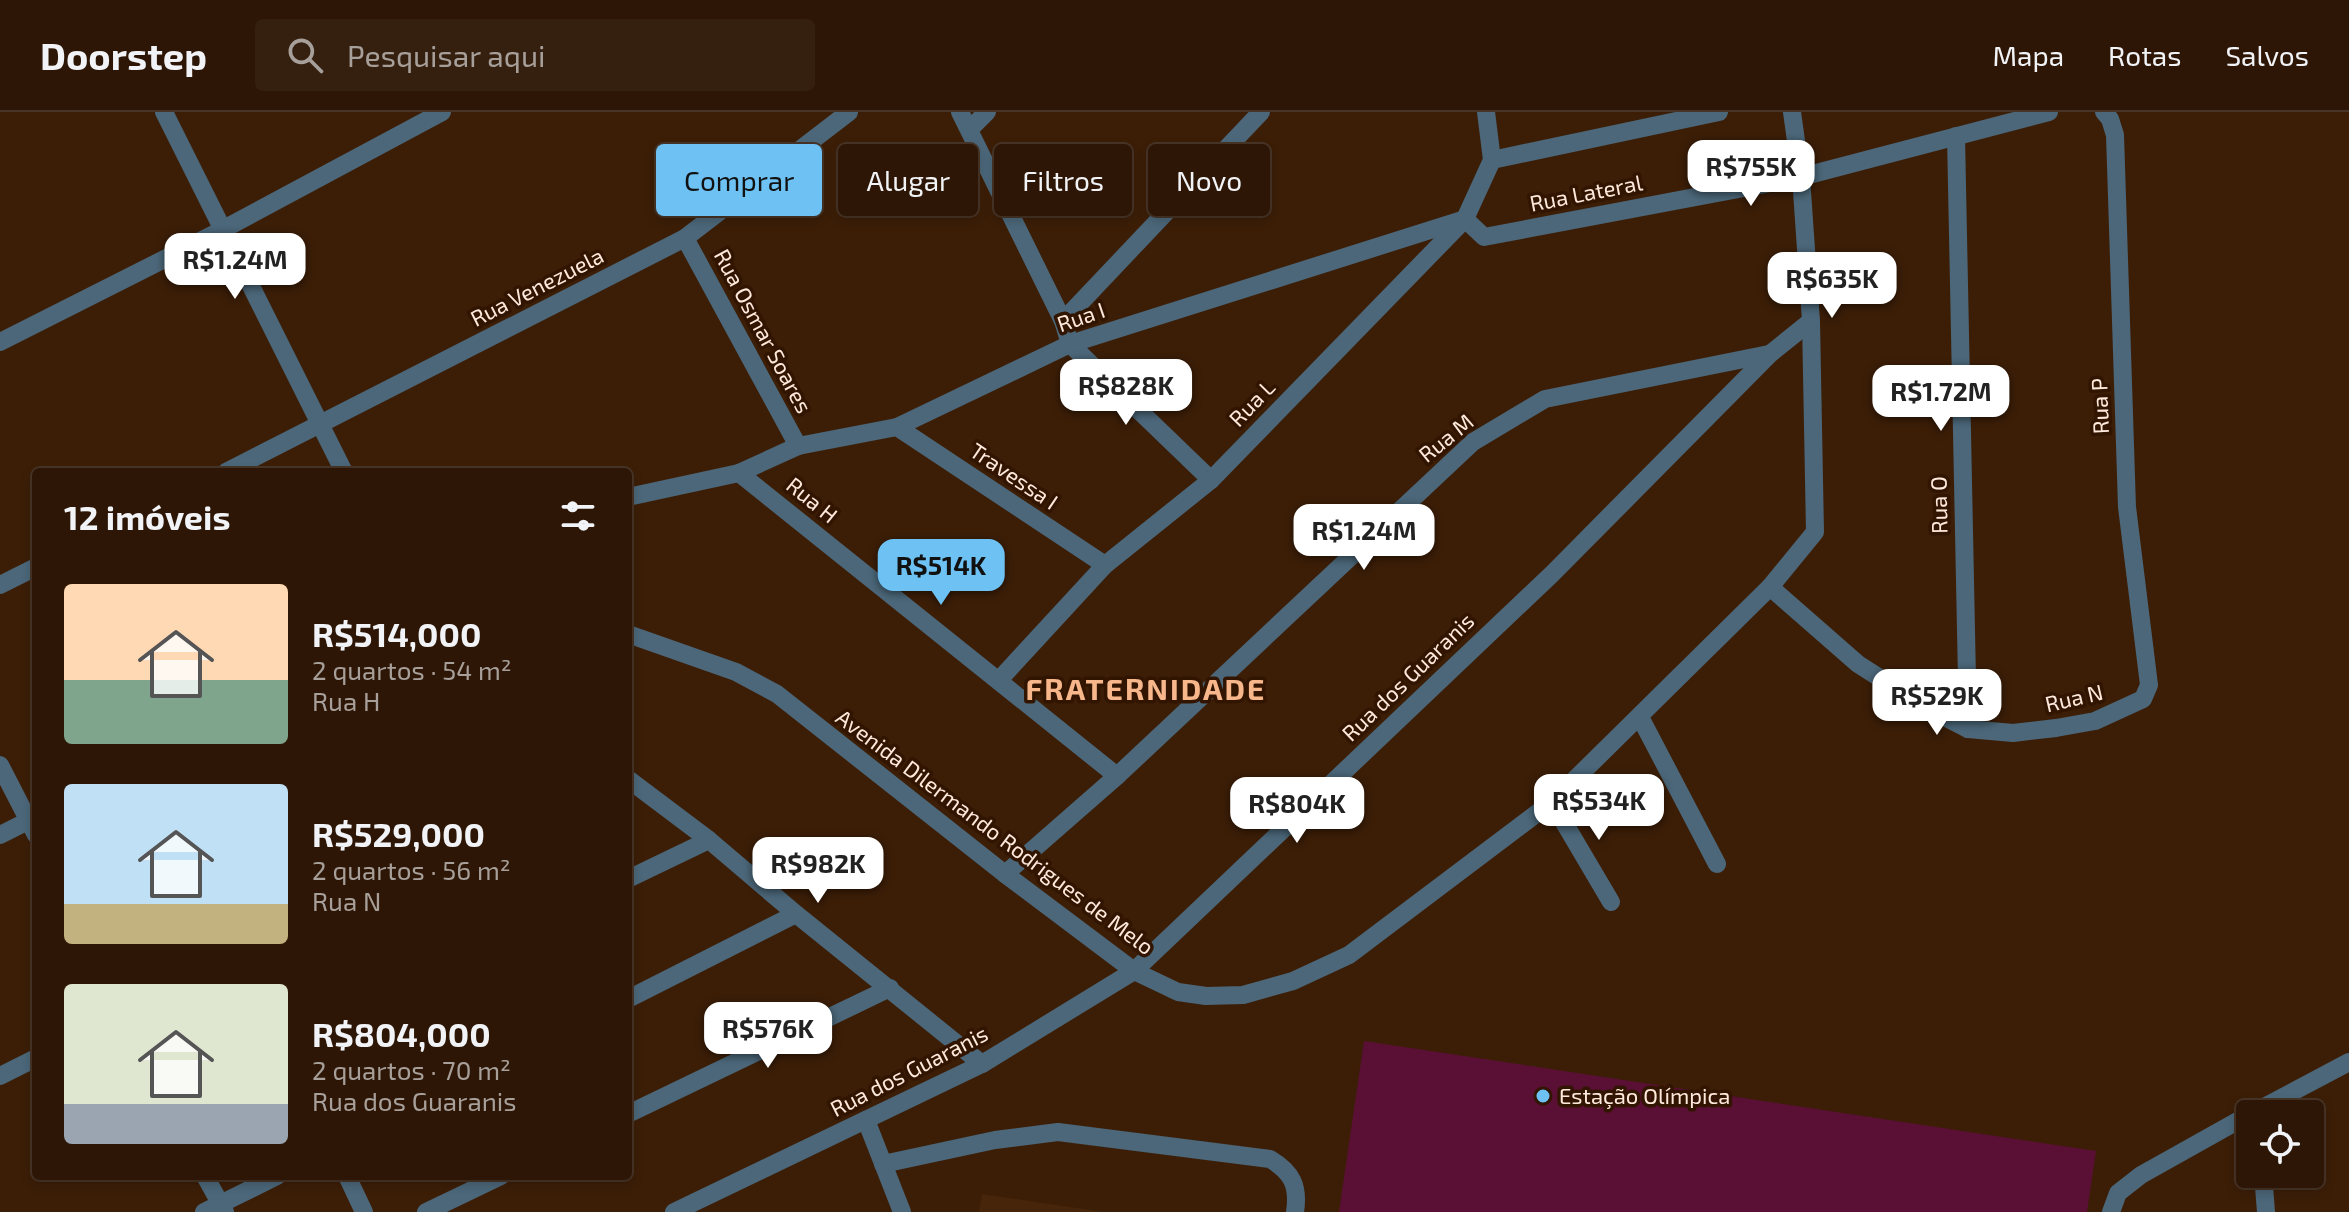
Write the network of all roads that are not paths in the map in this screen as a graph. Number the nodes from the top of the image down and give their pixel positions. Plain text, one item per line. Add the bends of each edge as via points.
1 (164, 112) edge
2 (442, 112) edge
3 (960, 112) edge
4 (987, 112) edge
5 (1261, 112) edge
6 (1486, 112) edge
7 (1792, 112) edge
8 (2049, 112) edge
9 (2104, 112) edge
10 (845, 113) edge
11 (1709, 113) edge
12 (970, 129) junction
13 (1956, 136) junction
14 (1492, 160) junction
15 (1801, 177) junction
16 (1465, 219) junction
17 (222, 230) junction
18 (685, 238) junction
19 (1063, 321) junction
20 (1811, 321) junction
21 (0, 342) edge
22 (1070, 344) junction
23 (1770, 354) junction
24 (321, 425) junction
25 (897, 427) junction
26 (798, 446) junction
27 (234, 468) edge
28 (342, 468) edge
29 (739, 473) junction
30 (1211, 480) junction
31 (632, 496) edge
32 (1105, 565) junction
33 (32, 569) edge
34 (0, 585) edge
35 (1770, 587) junction
36 (632, 635) edge
37 (999, 680) junction
38 (2143, 699) joint
39 (1640, 717) junction
40 (1968, 729) junction
41 (0, 765) edge
42 (1117, 776) junction
43 (632, 782) edge
44 (1552, 802) junction
45 (32, 821) edge
46 (32, 825) edge
47 (0, 835) edge
48 (709, 840) junction
49 (1717, 864) dead end
50 (1005, 874) junction
51 (632, 877) edge
52 (1611, 902) dead end
53 (796, 914) junction
54 (1134, 971) junction
55 (890, 988) junction
56 (632, 997) edge
57 (32, 1060) edge
58 (2349, 1062) edge
59 (982, 1064) junction
60 (0, 1076) edge
61 (2278, 1100) edge
62 (632, 1112) edge
63 (866, 1120) junction
64 (2236, 1123) edge
65 (883, 1164) junction
66 (206, 1180) edge
67 (270, 1180) edge
68 (349, 1180) edge
69 (493, 1180) edge
70 (2264, 1188) edge
71 (216, 1209) edge
72 (364, 1212) edge
73 (426, 1212) edge
74 (674, 1212) edge
75 (902, 1212) edge
76 (1295, 1212) edge
77 (2111, 1212) edge
78 (2266, 1212) edge

1 - 17 street
2 - 17 street
3 - 12 street
4 - 12 street
5 - 19 street
6 - 14 street
7 - 15 street, Avenida Dilermando Rodrigues de Melo
8 - 13 street, Rua Lateral
9 - 38 street, Rua P via 2115,135 2127,507 2149,685
10 - 18 street, Rua Venezuela
11 - 14 street
12 - 19 street
13 - 15 street, Rua Lateral
13 - 40 street, Rua O
14 - 16 street, Rua L
15 - 16 street, Rua Lateral via 1484,237
15 - 20 street, Avenida Dilermando Rodrigues de Melo
16 - 22 street, Rua I
16 - 30 street, Rua L
17 - 21 street
17 - 24 street
18 - 24 street, Rua Venezuela
18 - 26 street, Rua Osmar Soares
19 - 22 street
20 - 23 street, Rua dos Guaranis
20 - 35 street, Avenida Dilermando Rodrigues de Melo via 1815,532
22 - 25 street, Rua I
22 - 30 street
23 - 42 street, Rua M via 1545,399 1473,442
23 - 54 street, Rua dos Guaranis via 1552,574
24 - 27 street, Rua Venezuela
24 - 28 street
25 - 26 street, Rua I
25 - 32 street, Travessa I
26 - 29 street, Rua I
29 - 31 street, Rua I
29 - 37 street, Rua H
30 - 32 street, Rua L
32 - 37 street, Rua L
33 - 34 street
35 - 39 street, Avenida Dilermando Rodrigues de Melo
35 - 40 street, Rua N via 1858,664
36 - 50 street, Avenida Dilermando Rodrigues de Melo via 736,672 777,694
37 - 42 street, Rua H
38 - 40 street, Rua N via 2095,721 2056,728 2013,733
39 - 44 street, Avenida Dilermando Rodrigues de Melo
39 - 49 street
41 - 45 street
42 - 50 street, Rua M
43 - 48 street
44 - 52 street
44 - 54 street, Avenida Dilermando Rodrigues de Melo via 1349,955 1293,981 1243,995 1206,996 1178,992
46 - 47 street
48 - 51 street
48 - 53 street
50 - 54 street, Avenida Dilermando Rodrigues de Melo
53 - 55 street
53 - 56 street
54 - 59 street, Rua dos Guaranis
55 - 59 street
55 - 62 street
57 - 60 street
58 - 61 street
59 - 63 street, Rua dos Guaranis
63 - 65 street
63 - 74 street, Rua dos Guaranis
64 - 77 street via 2141,1175 2118,1193
65 - 75 street
65 - 76 street via 1058,1132 1270,1159 1287,1169 1295,1188
66 - 71 street
67 - 71 street
68 - 72 street
69 - 73 street
70 - 78 street

